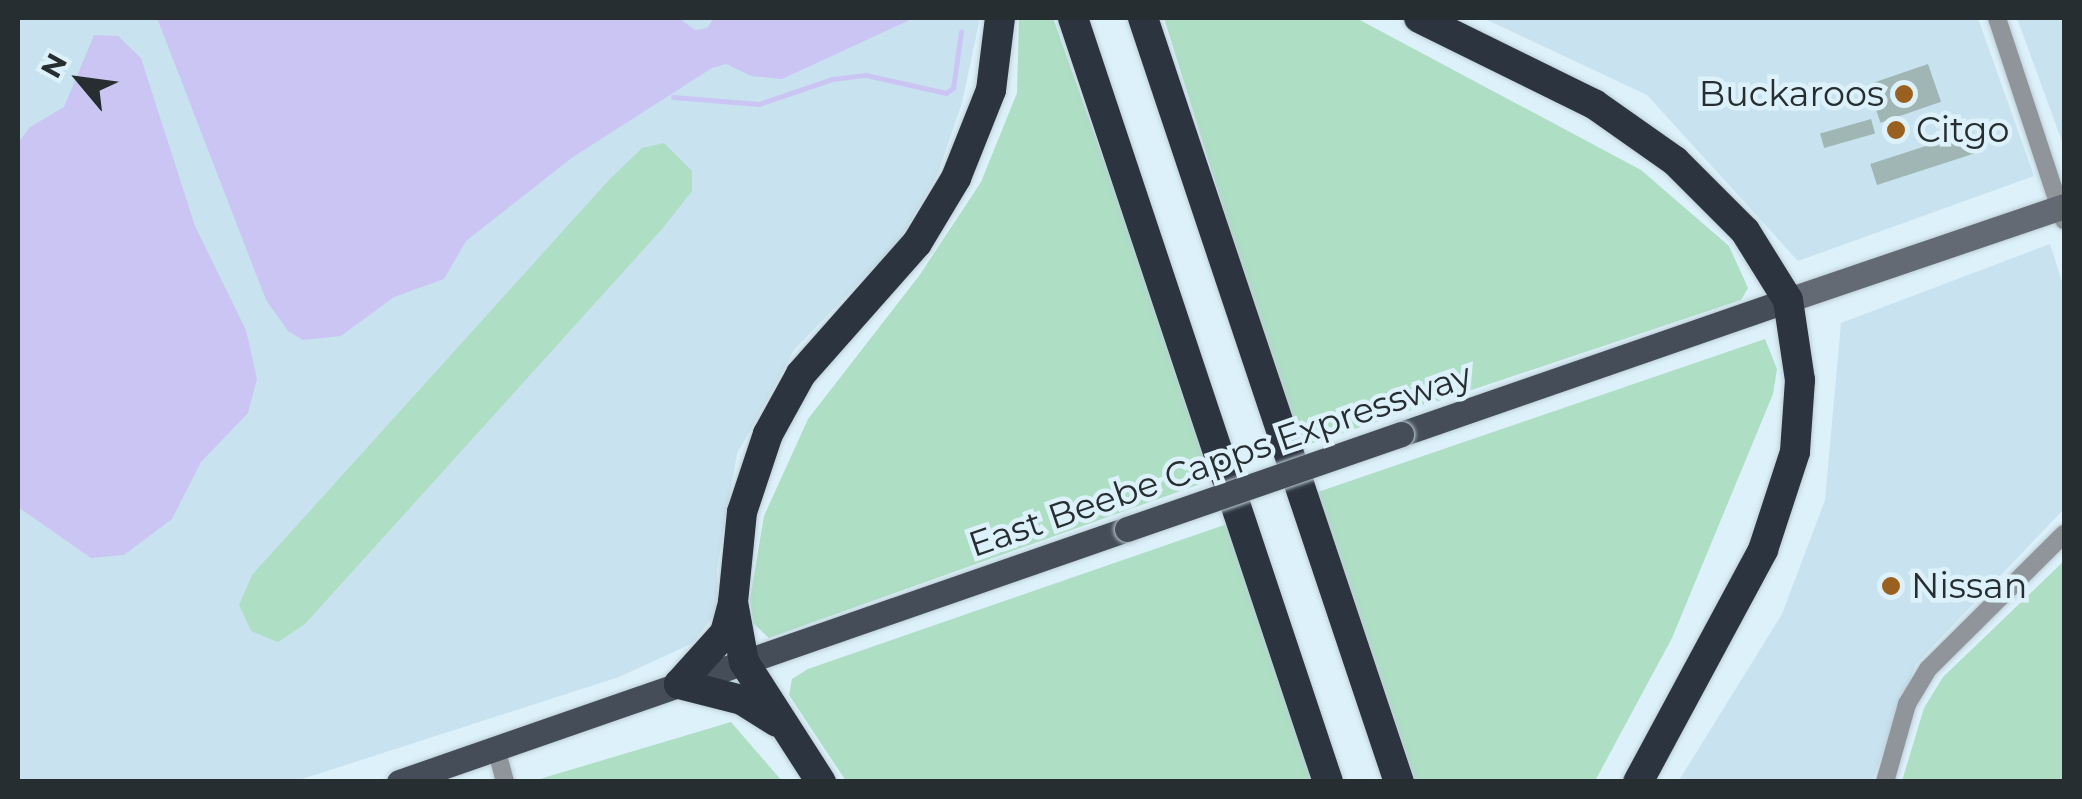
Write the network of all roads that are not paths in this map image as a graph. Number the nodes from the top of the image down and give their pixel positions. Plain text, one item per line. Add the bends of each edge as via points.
1 (1000, 18) edge
2 (1074, 18) edge
3 (1143, 18) edge
4 (1420, 18) edge
5 (1996, 18) edge
6 (2063, 211) edge
7 (1788, 300) junction
8 (2064, 534) edge
9 (733, 602) junction
10 (744, 662) junction
11 (679, 684) junction
12 (779, 723) junction
13 (496, 748) junction
14 (399, 782) edge
15 (505, 782) edge
16 (822, 782) edge
17 (1328, 782) edge
18 (1400, 782) edge
19 (1638, 782) edge
20 (1884, 782) edge

1 - 9 highway via 990,90 956,178 917,243 801,374 768,434 742,512
2 - 17 highway
3 - 18 highway
4 - 7 highway via 1594,104 1675,161 1745,231
5 - 6 street
6 - 7 main road, East Beebe Capps Expressway
7 - 10 main road, East Beebe Capps Expressway, bridge
7 - 19 highway via 1800,380 1795,452 1763,550
8 - 20 street via 1928,668 1907,704
9 - 10 highway
9 - 11 highway via 725,633
10 - 11 main road, East Beebe Capps Expressway
10 - 12 highway
11 - 12 highway via 742,700
11 - 13 main road, East Beebe Capps Expressway
12 - 16 highway
13 - 14 main road, East Beebe Capps Expressway
13 - 15 street

